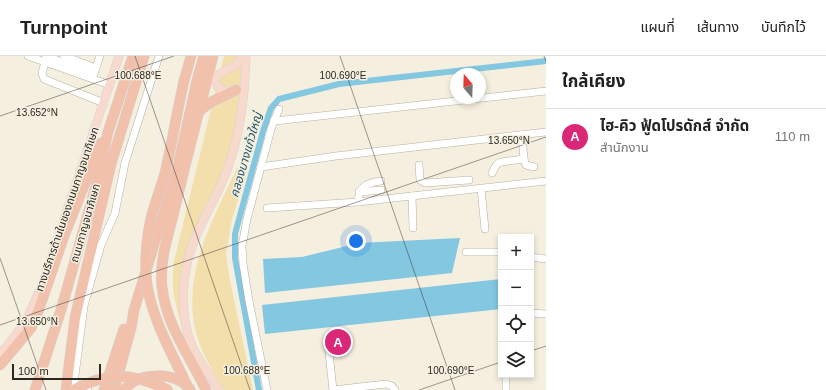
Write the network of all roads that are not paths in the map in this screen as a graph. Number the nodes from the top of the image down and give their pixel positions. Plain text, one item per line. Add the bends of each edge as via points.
1 (28, 56) edge
2 (64, 56) edge
3 (119, 56) edge
4 (129, 56) edge
5 (133, 56) edge
6 (144, 56) edge
7 (159, 56) edge
8 (191, 56) edge
9 (204, 56) edge
10 (213, 56) edge
11 (242, 56) edge
12 (246, 56) edge
13 (98, 57) edge
14 (47, 59) edge
15 (96, 68) junction
16 (245, 79) junction
17 (110, 85) junction
18 (236, 90) junction
19 (546, 91) edge
20 (104, 103) junction
21 (279, 109) dead end
22 (199, 111) junction
23 (274, 120) junction
24 (108, 132) junction
25 (546, 132) edge
26 (522, 135) junction
27 (524, 159) junction
28 (419, 165) dead end
29 (261, 167) junction
30 (534, 167) dead end
31 (492, 173) dead end
32 (469, 180) dead end
33 (381, 181) dead end
34 (546, 181) edge
35 (431, 183) junction
36 (481, 189) junction
37 (381, 190) dead end
38 (359, 192) junction
39 (433, 194) junction
40 (412, 196) junction
41 (358, 202) junction
42 (267, 208) dead end
43 (413, 228) dead end
44 (486, 229) dead end
45 (466, 252) dead end
46 (498, 252) edge
47 (534, 257) edge
48 (546, 259) edge
49 (534, 312) edge
50 (546, 314) edge
51 (175, 331) junction
52 (328, 342) dead end
53 (0, 354) edge
54 (118, 362) junction
55 (0, 364) edge
56 (0, 372) edge
57 (506, 378) edge
58 (36, 390) edge
59 (66, 390) edge
60 (74, 390) edge
61 (88, 390) edge
62 (104, 390) edge
63 (114, 390) edge
64 (124, 390) edge
65 (168, 390) edge
66 (190, 390) edge
67 (206, 390) edge
68 (213, 390) edge
69 (218, 390) edge
70 (267, 390) edge
71 (395, 390) edge
72 (506, 390) edge

1 - 14 street
2 - 15 street
3 - 17 main road, ทางบริการด้านในของถนนกาญจนาภิเษก
4 - 55 highway via 105,133 64,236 39,309 30,328
5 - 24 highway, ถนนกาญจนาภิเษก
6 - 59 highway, ถนนกาญจนาภิเษก via 111,164 75,318
7 - 61 street via 125,163 115,213 102,245 84,306 74,383 75,386
8 - 66 highway, bridge via 165,174 147,238 146,261 148,294 167,344
9 - 54 highway via 178,166
10 - 22 highway
11 - 18 main road via 236,65 218,74 216,78 216,84 220,89
12 - 16 main road
13 - 15 street
14 - 15 street via 94,74
14 - 17 street
14 - 20 street via 42,73 44,79
16 - 18 main road
16 - 69 main road via 241,118 235,143 227,169 190,251 185,275 187,329 192,347
17 - 20 main road, ทางบริการด้านในของถนนกาญจนาภิเษก
18 - 22 highway
19 - 23 street
20 - 53 main road, ทางบริการด้านในของถนนกาญจนาภิเษก via 42,285 26,320
21 - 23 street
22 - 51 highway via 164,259 162,286 165,304
23 - 29 street
24 - 56 highway via 33,331
24 - 58 highway, ถนนกาญจนาภิเษก via 98,182
25 - 26 street
26 - 27 street
26 - 29 street
27 - 30 street via 526,165
27 - 31 street via 501,162
28 - 35 street via 420,180
29 - 70 street via 247,219 242,252
32 - 35 street
33 - 38 street via 367,183
34 - 36 street
35 - 39 street
36 - 39 street
36 - 44 street
37 - 38 street
38 - 41 street
39 - 40 street
40 - 41 street
40 - 43 street
41 - 42 street
45 - 46 street
47 - 48 street
49 - 50 street
51 - 67 highway
51 - 68 highway
52 - 71 street via 333,390 386,384
54 - 62 highway
54 - 63 highway
57 - 72 street
60 - 65 highway, bridge via 98,379 123,375 148,381
64 - 66 highway, bridge via 133,382 144,378 166,376 180,381

